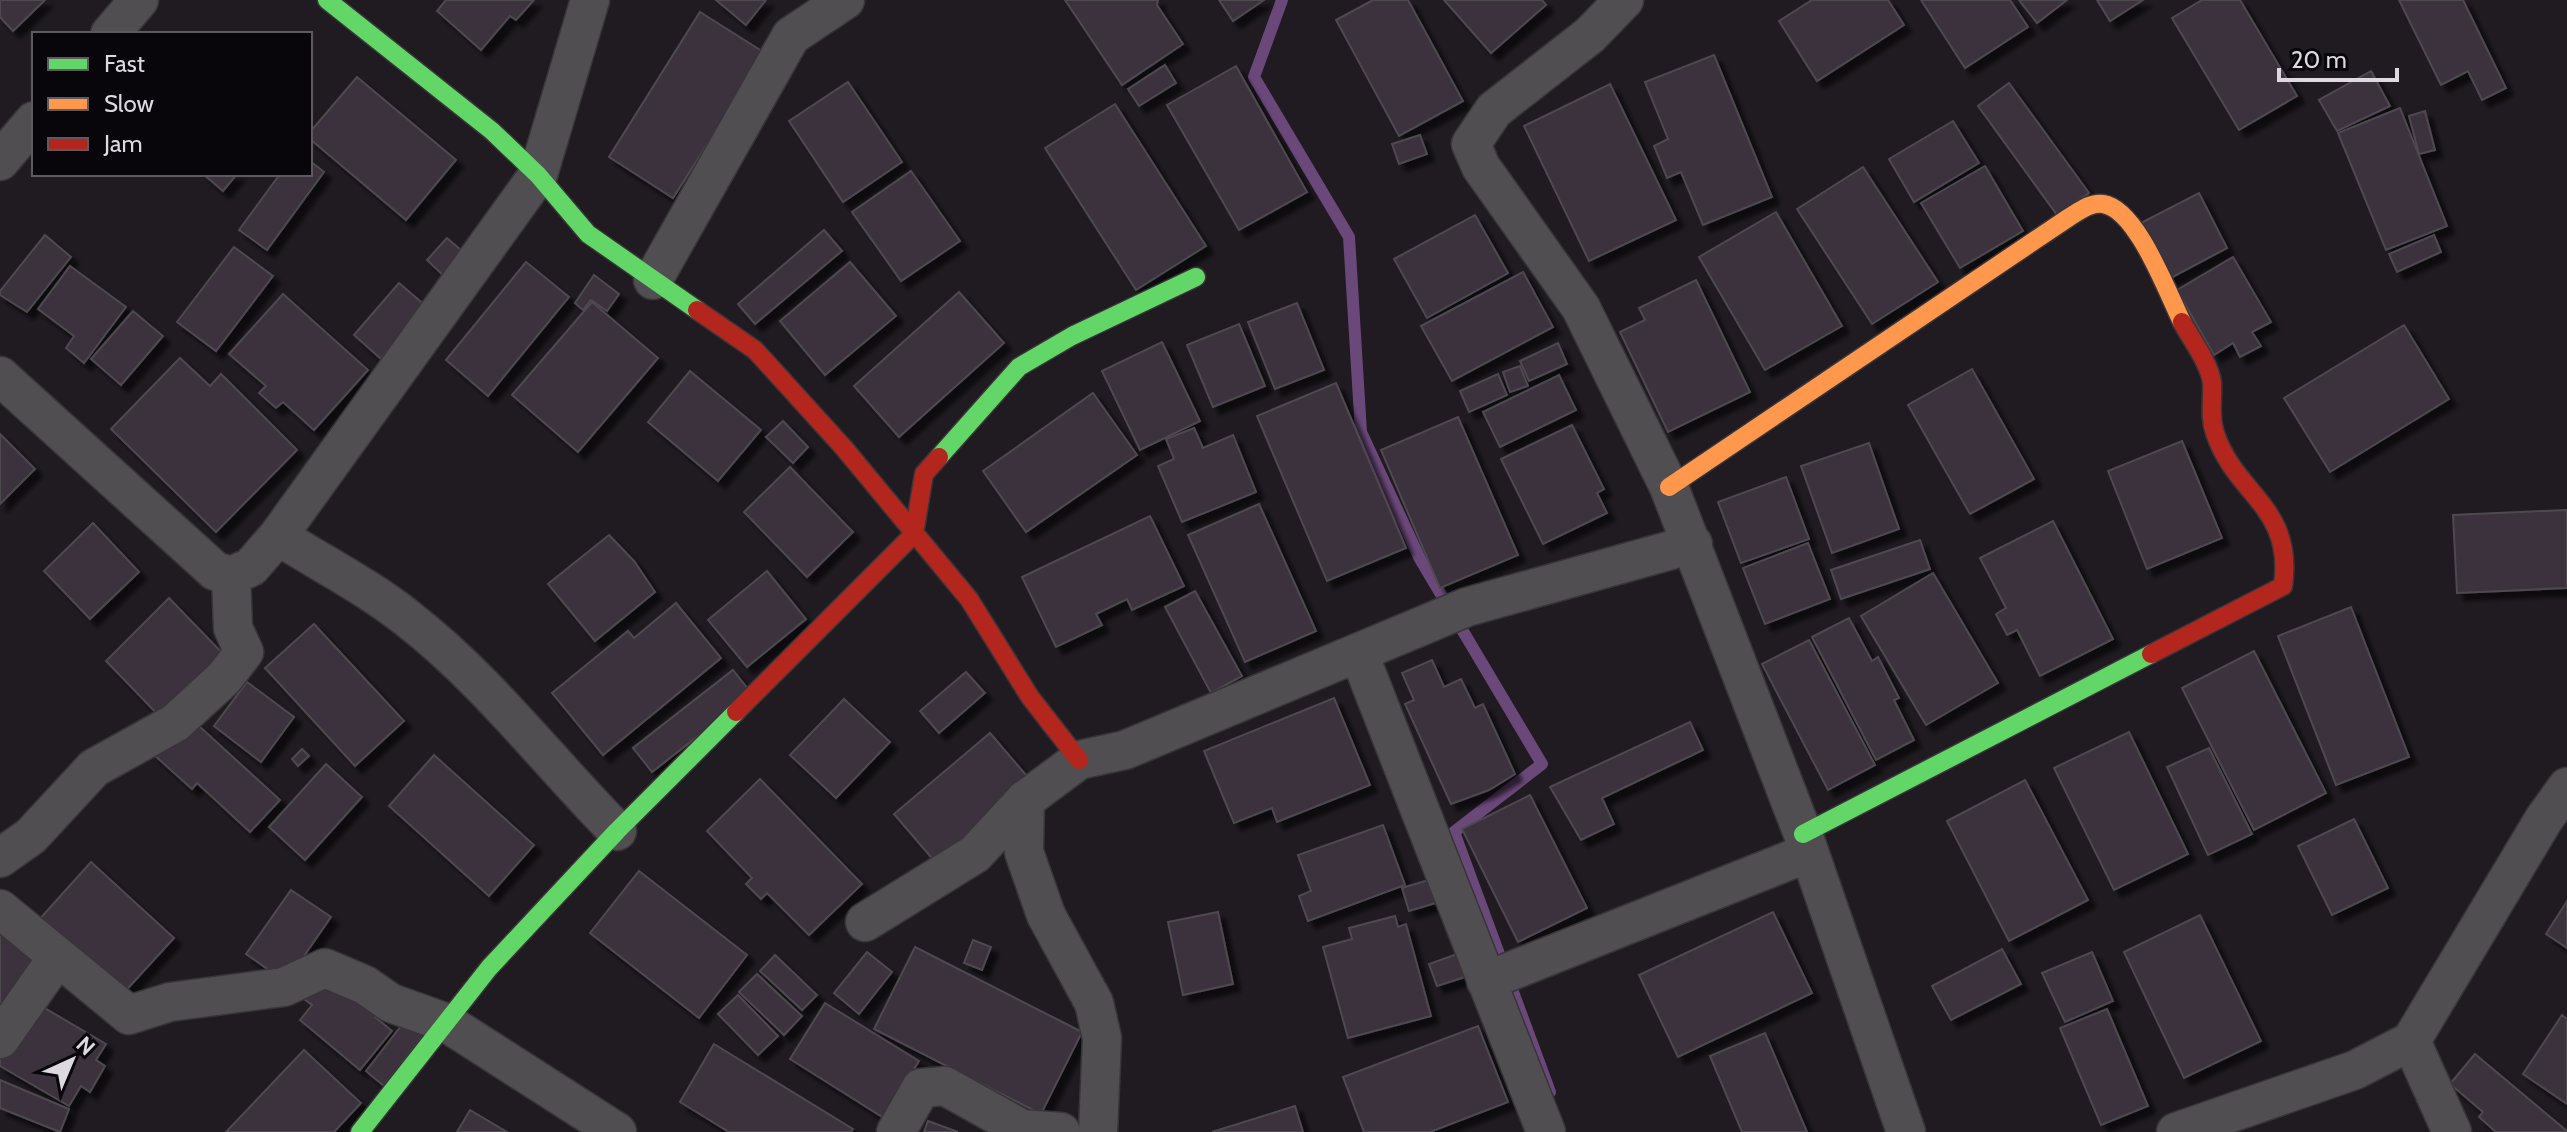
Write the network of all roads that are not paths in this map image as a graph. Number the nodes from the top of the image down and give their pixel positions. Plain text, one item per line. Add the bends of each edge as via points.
1 (139, 0) edge
2 (327, 0) edge
3 (590, 0) edge
4 (845, 0) edge
5 (1624, 0) edge
6 (112, 32) edge
7 (32, 123) edge
8 (0, 161) edge
9 (538, 175) junction
10 (1196, 277) dead end
11 (653, 280) junction
12 (0, 376) edge
13 (1669, 487) junction
14 (914, 534) junction
15 (278, 536) junction
16 (1693, 544) junction
17 (231, 576) junction
18 (1359, 654) junction
19 (1079, 760) junction
20 (2567, 787) edge
21 (1025, 800) junction
22 (617, 831) junction
23 (1805, 844) junction
24 (0, 858) edge
25 (0, 909) edge
26 (865, 922) dead end
27 (57, 958) junction
28 (1486, 981) junction
29 (447, 1023) junction
30 (0, 1039) edge
31 (2411, 1041) junction
32 (360, 1132) edge
33 (617, 1132) edge
34 (896, 1132) edge
35 (1061, 1132) edge
36 (1098, 1132) edge
37 (1546, 1132) edge
38 (1906, 1132) edge
39 (2176, 1132) edge
40 (2452, 1132) edge

1 - 6 street
2 - 9 street via 492,131
3 - 9 street
4 - 11 street via 791,36
5 - 13 street via 1590,35 1494,110 1471,144 1481,167 1581,308
7 - 8 street
9 - 11 street via 588,234
9 - 15 street
10 - 14 street via 1019,367 924,474
11 - 14 street via 755,350
12 - 17 street via 215,571
13 - 16 street
13 - 23 street via 2068,218 2091,204 2109,203 2131,221 2212,380 2217,439 2284,533 2288,567 2283,586
14 - 19 street via 969,599 1030,697
14 - 22 street
15 - 17 street via 251,567
15 - 22 street via 406,617 473,675
16 - 18 street via 1467,607
16 - 23 street
17 - 24 street via 233,628 244,652 224,678 175,723 94,768 31,836
18 - 19 street via 1125,750
18 - 28 street
19 - 21 street
20 - 31 street
21 - 26 street via 975,854
21 - 36 street via 1024,852 1046,915 1094,1003 1102,1038
22 - 29 street via 489,968
23 - 28 street
23 - 38 street
25 - 27 street
27 - 29 street via 129,1015 170,1002 284,987 325,968 391,1003
27 - 30 street
28 - 37 street
29 - 32 street
29 - 33 street
31 - 39 street via 2355,1070
31 - 40 street
34 - 35 street via 921,1088 945,1086 1022,1129

